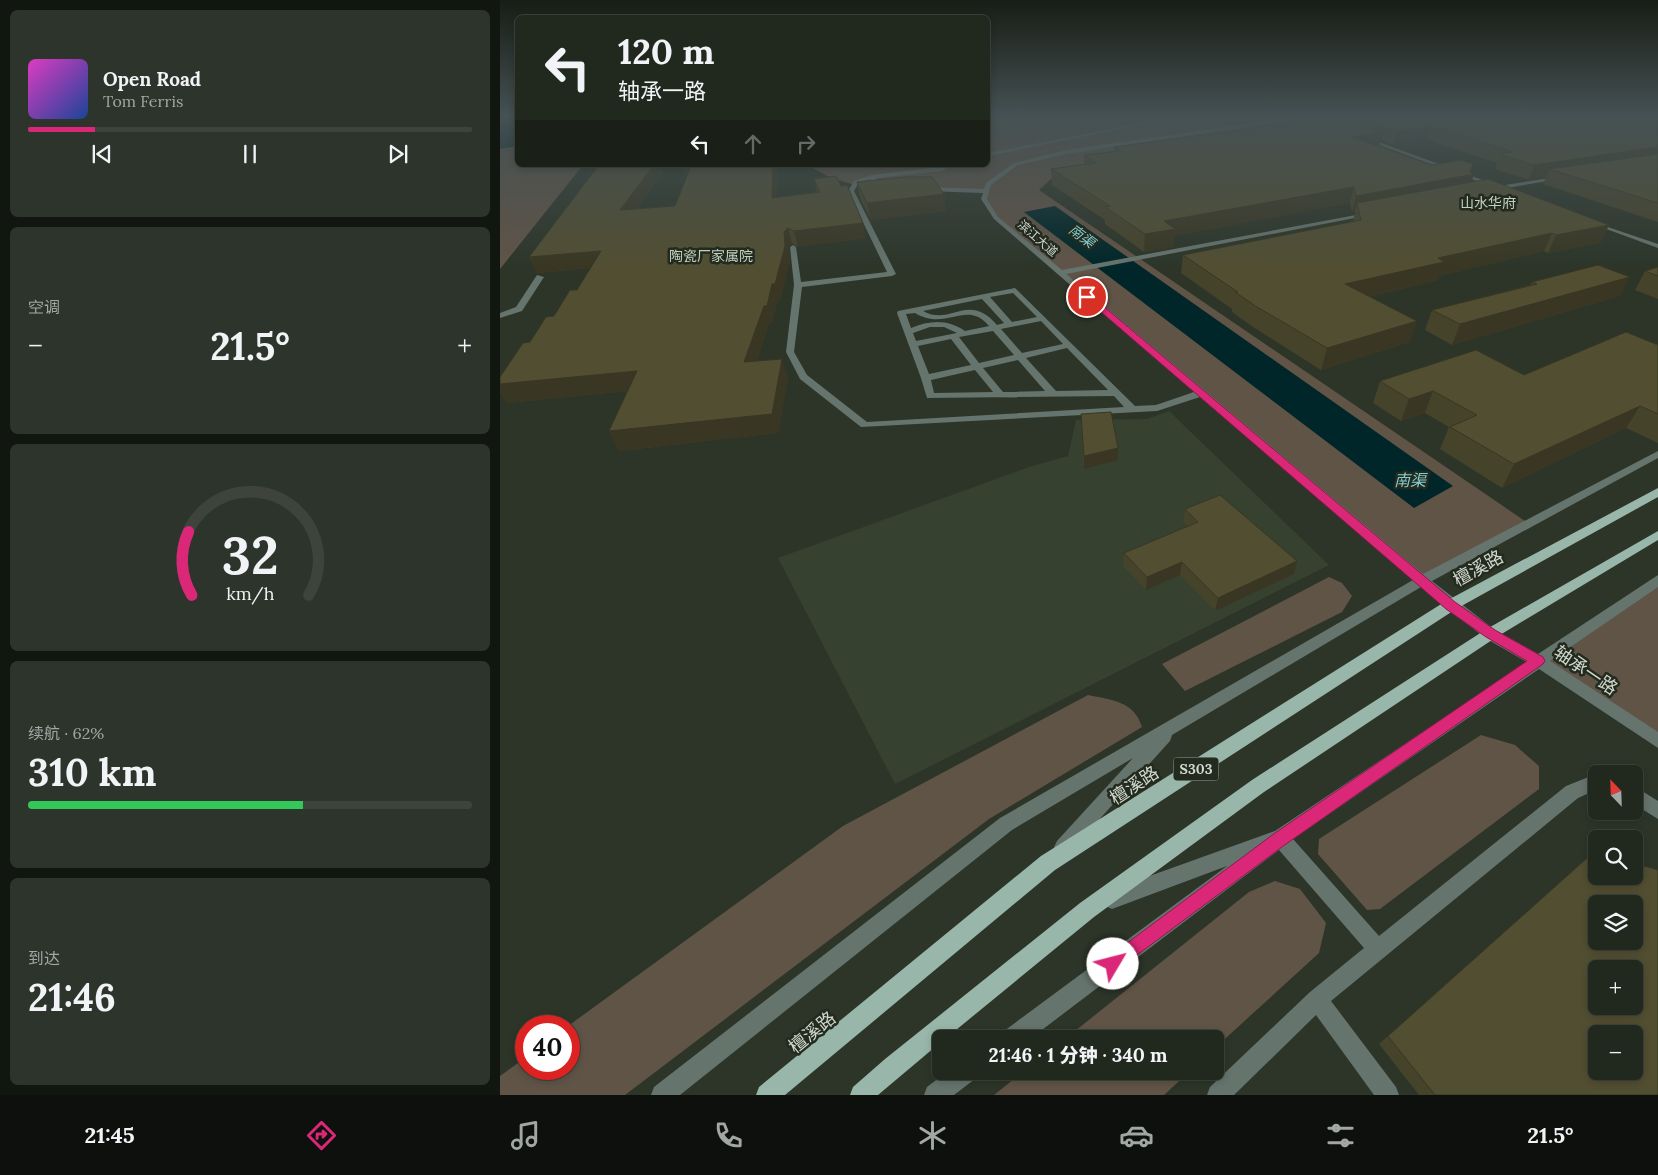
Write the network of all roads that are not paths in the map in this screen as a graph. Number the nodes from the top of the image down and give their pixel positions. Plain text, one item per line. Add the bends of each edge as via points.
1 (947, 167) edge
2 (1012, 167) edge
3 (1443, 167) edge
4 (872, 177) junction
5 (1566, 177) edge
6 (878, 188) edge
7 (1499, 188) junction
8 (917, 189) edge
9 (986, 191) junction
10 (1480, 191) edge
11 (1518, 194) edge
12 (1376, 212) edge
13 (1583, 219) edge
14 (1658, 246) edge
15 (793, 247) edge
16 (1064, 272) junction
17 (540, 277) edge
18 (798, 285) junction
19 (984, 296) junction
20 (916, 310) junction
21 (500, 316) edge
22 (1043, 318) junction
23 (1010, 325) junction
24 (994, 328) junction
25 (908, 332) junction
26 (964, 334) junction
27 (953, 336) junction
28 (913, 344) junction
29 (1070, 346) junction
30 (1019, 357) junction
31 (977, 366) junction
32 (926, 378) junction
33 (1116, 392) junction
34 (1201, 393) junction
35 (1053, 394) junction
36 (1000, 395) junction
37 (1133, 410) junction
38 (1658, 454) edge
39 (1658, 492) edge
40 (1658, 535) edge
41 (1658, 580) edge
42 (1421, 581) junction
43 (1451, 606) junction
44 (1490, 634) junction
45 (1538, 661) junction
46 (1172, 727) junction
47 (1658, 741) edge
48 (1588, 785) edge
49 (1643, 800) edge
50 (1658, 811) edge
51 (1280, 838) junction
52 (1048, 864) junction
53 (1094, 905) junction
54 (1378, 950) junction
55 (1317, 999) junction
56 (1024, 1030) edge
57 (956, 1080) edge
58 (662, 1095) edge
59 (767, 1095) edge
60 (861, 1095) edge
61 (935, 1095) edge
62 (1218, 1095) edge
63 (1388, 1095) edge

1 - 4 street
2 - 9 street via 988,184
3 - 7 street
4 - 6 street
4 - 18 street via 856,181 851,191 892,274
5 - 7 street
7 - 10 street
7 - 11 street
8 - 9 street
9 - 16 street, 滨江大道 via 984,200 996,218
12 - 16 street
13 - 14 street
15 - 18 street
16 - 34 street, 滨江大道
17 - 21 street via 519,309
18 - 37 street via 790,352 803,377 865,425
19 - 20 street
19 - 22 street via 1016,290
19 - 23 street
20 - 24 street via 926,316 942,318 971,311 985,316
20 - 25 street via 901,313
22 - 23 street
22 - 29 street
23 - 24 street
24 - 26 street
24 - 30 street
25 - 26 street via 922,325 939,323 953,325
25 - 28 street
26 - 27 street
27 - 28 street
27 - 31 street
28 - 32 street
29 - 30 street
29 - 33 street
30 - 31 street
30 - 35 street
31 - 32 street
31 - 36 street
32 - 36 street via 930,396
33 - 35 street
33 - 37 street
34 - 37 street via 1156,408
34 - 42 street, 滨江大道
35 - 36 street
38 - 42 street
39 - 43 main road, 檀溪路 / S303
40 - 44 main road
41 - 45 street
42 - 43 street, 滨江大道
42 - 46 street
43 - 44 street, 滨江大道
43 - 52 main road, 檀溪路 / S303
44 - 45 street, 轴承一路
44 - 53 main road via 1258,786
45 - 47 street, 轴承一路
45 - 51 street
46 - 52 street
46 - 58 street via 1006,824
48 - 54 street via 1572,792
49 - 50 street
51 - 53 street
51 - 54 street
51 - 56 street
52 - 59 main road, 檀溪路 / S303
53 - 60 main road
54 - 55 street
55 - 62 street
55 - 63 street
57 - 61 street

